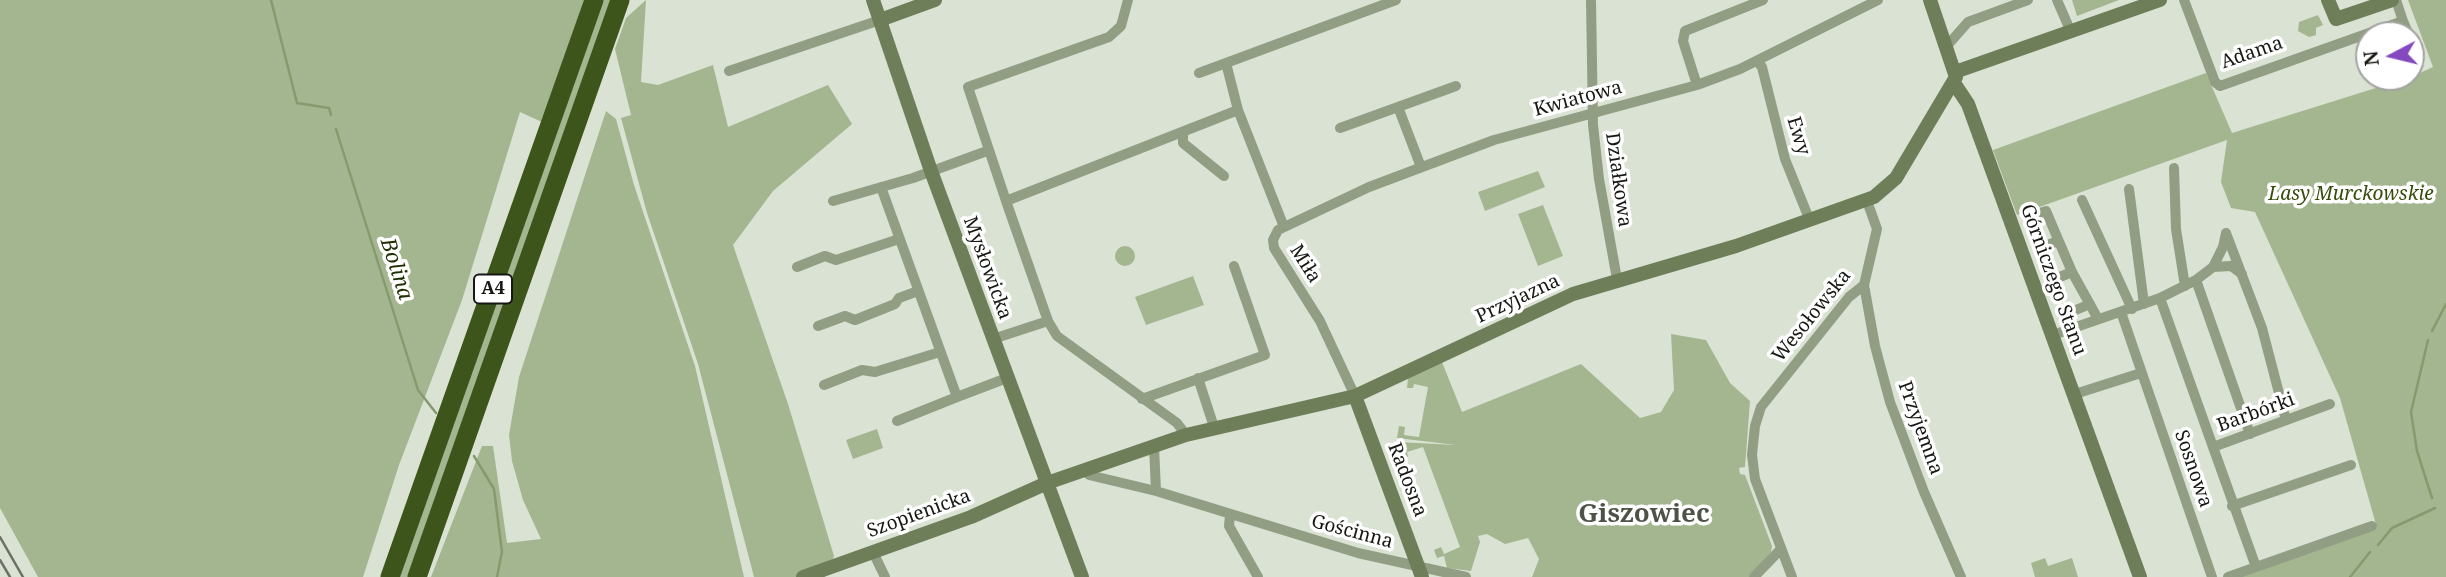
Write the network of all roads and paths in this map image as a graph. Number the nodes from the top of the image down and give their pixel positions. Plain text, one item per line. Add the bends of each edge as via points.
1 (594, 0) edge
2 (620, 0) edge
3 (873, 0) edge
4 (935, 0) edge
5 (1128, 0) edge
6 (1396, 0) edge
7 (1591, 0) edge
8 (1763, 0) edge
9 (1878, 0) edge
10 (1930, 0) edge
11 (2025, 0) edge
12 (2057, 0) edge
13 (2160, 0) edge
14 (2184, 0) edge
15 (2328, 0) edge
16 (2394, 0) edge
17 (1746, 3) edge
18 (2354, 6) edge
19 (2336, 19) junction
20 (880, 20) junction
21 (2403, 21) edge
22 (2071, 32) junction
23 (2355, 37) edge
24 (2344, 41) junction
25 (1946, 47) junction
26 (1757, 61) junction
27 (1226, 63) junction
28 (729, 71) dead end
29 (1199, 73) dead end
30 (1955, 78) junction
31 (1697, 85) junction
32 (1456, 86) dead end
33 (1398, 107) junction
34 (1238, 110) junction
35 (1592, 112) junction
36 (1340, 128) dead end
37 (1184, 132) junction
38 (987, 151) junction
39 (1421, 167) junction
40 (2174, 169) dead end
41 (931, 171) junction
42 (1224, 176) dead end
43 (881, 187) junction
44 (2129, 189) dead end
45 (2082, 200) dead end
46 (833, 201) dead end
47 (1006, 201) junction
48 (1867, 201) junction
49 (2027, 217) dead end
50 (1810, 221) junction
51 (1284, 227) junction
52 (900, 239) junction
53 (2058, 241) junction
54 (2040, 248) dead end
55 (1234, 266) dead end
56 (797, 267) dead end
57 (2213, 267) junction
58 (2072, 272) junction
59 (2244, 275) junction
60 (1617, 279) junction
61 (2050, 281) dead end
62 (2190, 283) junction
63 (1864, 285) junction
64 (918, 291) junction
65 (2160, 298) junction
66 (2090, 304) junction
67 (2144, 304) junction
68 (2126, 310) junction
69 (2064, 315) dead end
70 (2098, 319) junction
71 (1048, 321) junction
72 (818, 326) dead end
73 (2053, 335) junction
74 (993, 339) junction
75 (940, 352) junction
76 (2141, 373) junction
77 (1007, 377) junction
78 (1198, 378) junction
79 (824, 385) dead end
80 (2075, 394) junction
81 (1354, 396) junction
82 (957, 397) junction
83 (1142, 399) junction
84 (2330, 404) dead end
85 (897, 421) dead end
86 (2286, 421) junction
87 (1214, 427) junction
88 (2250, 434) junction
89 (1186, 435) junction
90 (1154, 446) junction
91 (2213, 447) junction
92 (2351, 465) dead end
93 (1085, 470) junction
94 (1047, 483) junction
95 (1156, 491) junction
96 (2232, 506) junction
97 (1230, 515) junction
98 (2372, 526) dead end
99 (1782, 549) junction
100 (873, 552) junction
101 (2256, 567) junction
102 (1421, 572) edge
103 (390, 577) edge
104 (417, 577) edge
105 (803, 577) edge
106 (885, 577) edge
107 (1082, 577) edge
108 (1258, 577) edge
109 (1466, 577) edge
110 (1754, 577) edge
111 (1792, 577) edge
112 (1961, 577) edge
113 (2140, 577) edge
114 (2212, 577) edge
115 (2228, 577) edge

1 - 103 highway, A4
2 - 104 highway, A4
3 - 20 street, Mysłowicka
4 - 20 street
5 - 38 street via 1121,26 1109,37 968,87
6 - 27 street
7 - 35 street, Działkowa
8 - 17 street
9 - 26 street, Kwiatowa
10 - 25 street, Górniczego Stanu
11 - 25 street via 1968,22
12 - 22 street
13 - 22 street
14 - 24 street, Adama via 2220,86
15 - 19 street
16 - 18 street
16 - 21 street
17 - 31 street via 1685,31 1683,41
18 - 19 street
19 - 24 street
20 - 28 street
20 - 41 street, Mysłowicka
22 - 30 street
23 - 24 street, Adama
25 - 30 street, Górniczego Stanu
26 - 31 street, Kwiatowa
26 - 50 street, Ewy via 1785,159
27 - 29 street
27 - 34 street, Miła
30 - 48 street, Przyjazna via 1896,178
30 - 73 street, Górniczego Stanu
31 - 35 street, Kwiatowa
32 - 33 street
33 - 36 street
33 - 39 street
34 - 37 street
34 - 51 street, Miła
35 - 39 street, Kwiatowa
35 - 60 street, Działkowa
37 - 42 street via 1183,143
37 - 47 street
38 - 41 street
38 - 47 street
39 - 51 street, Kwiatowa
40 - 62 street via 2176,229
41 - 43 street
41 - 74 street, Mysłowicka
43 - 46 street
43 - 52 street
44 - 67 street
45 - 68 street, Sosnowa
47 - 71 street
48 - 50 street, Przyjazna
48 - 63 street, Wesołowska via 1877,229
49 - 53 street via 2046,211
50 - 60 street, Przyjazna via 1706,256
51 - 81 street, Miła via 1274,234 1274,248 1320,321
52 - 56 street
52 - 64 street
53 - 54 street
53 - 58 street
55 - 78 street via 1265,355
57 - 59 street via 2231,266
57 - 59 street via 2226,233
57 - 62 street
58 - 61 street
58 - 66 street
59 - 86 street
60 - 81 street, Przyjazna via 1560,300
62 - 65 street
62 - 88 street
63 - 99 street, Wesołowska via 1849,297 1761,407 1755,426 1752,468
63 - 112 street, Przyjemna via 1890,402
64 - 72 street via 855,320 845,316
64 - 75 street
65 - 67 street
65 - 91 street, Sosnowa
66 - 69 street
66 - 70 street
67 - 68 street
68 - 70 street
68 - 76 street, Sosnowa
70 - 73 street
71 - 74 street
71 - 83 street via 1057,336
73 - 80 street, Górniczego Stanu
74 - 77 street, Mysłowicka
75 - 79 street via 875,372 862,370
75 - 82 street
76 - 80 street
76 - 114 street, Sosnowa
77 - 82 street
77 - 94 street, Mysłowicka
78 - 83 street
78 - 87 street
80 - 113 street, Górniczego Stanu
81 - 87 street, Przyjazna
81 - 102 street, Radosna
82 - 85 street
83 - 89 street via 1177,423
84 - 86 street, Barbórki
86 - 88 street, Barbórki
87 - 89 street, Przyjazna
88 - 91 street, Barbórki
89 - 90 street, Przyjazna
90 - 93 street, Przyjazna
90 - 95 street
91 - 96 street, Barbórki
92 - 96 street
93 - 94 street, Przyjazna
93 - 95 street, Gościnna via 1089,475
94 - 100 street, Szopienicka via 971,517
94 - 107 street, Mysłowicka
95 - 97 street, Gościnna
96 - 101 street, Barbórki
97 - 102 street, Gościnna
97 - 108 street via 1229,526
98 - 101 street
99 - 110 street
99 - 111 street
100 - 105 street, Szopienicka
100 - 106 street
101 - 115 street
102 - 109 street, Gościnna

